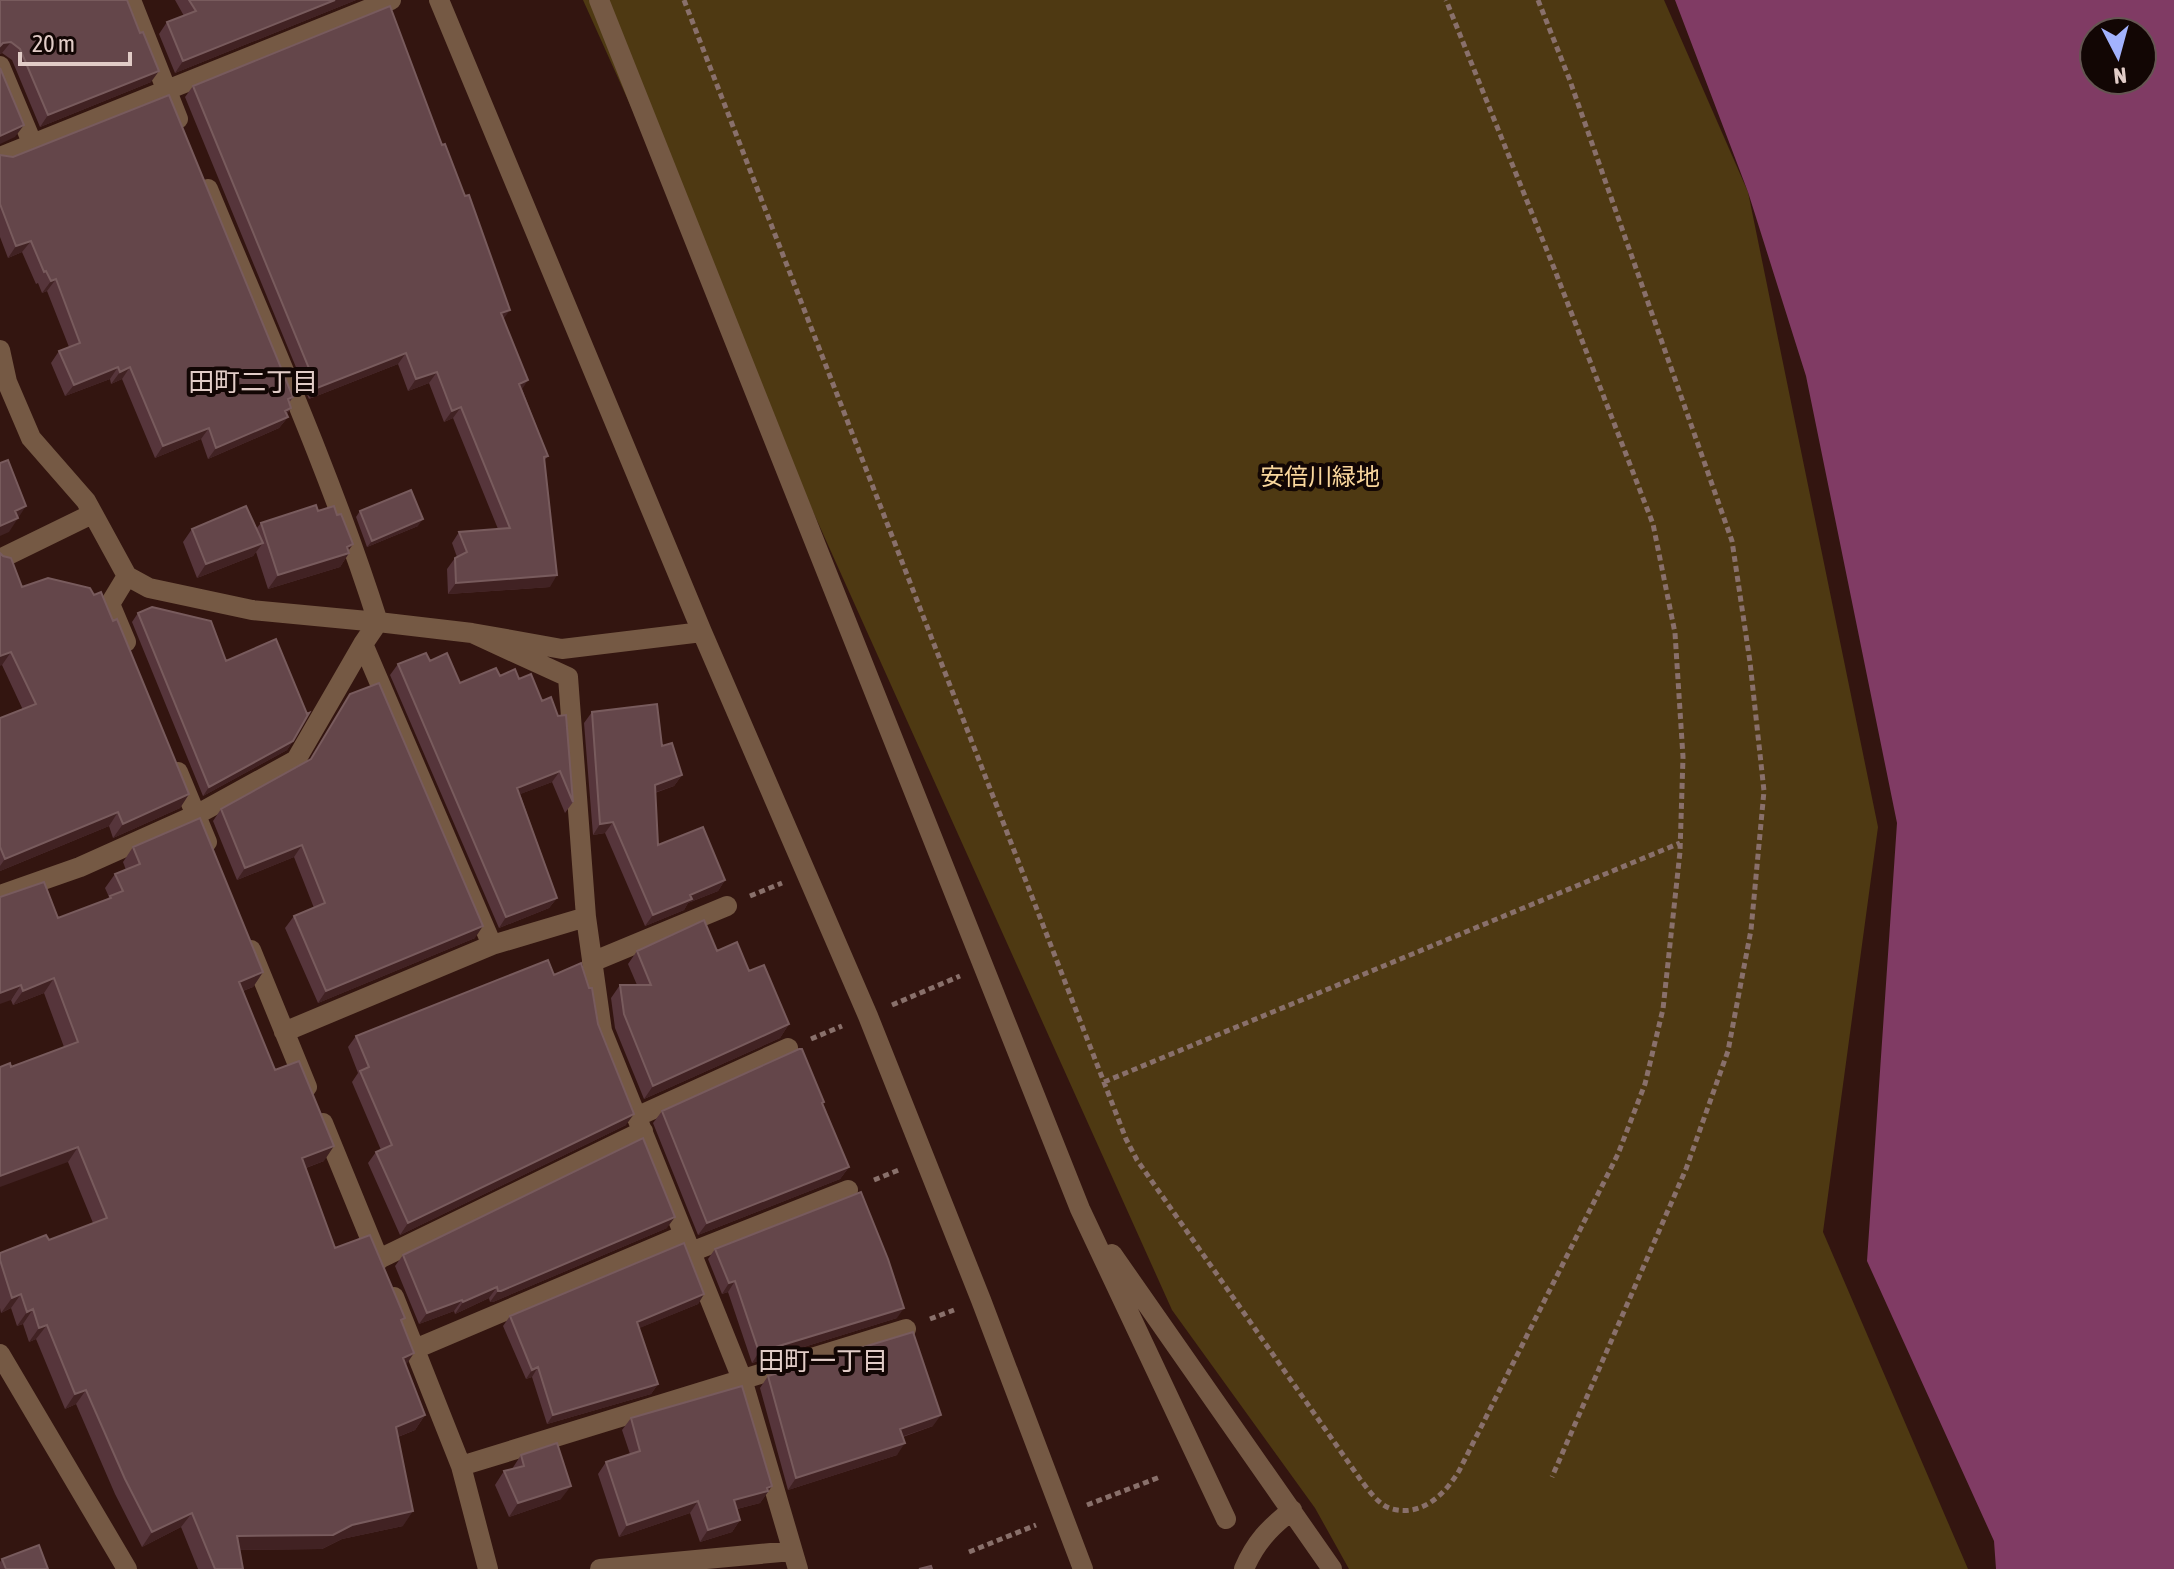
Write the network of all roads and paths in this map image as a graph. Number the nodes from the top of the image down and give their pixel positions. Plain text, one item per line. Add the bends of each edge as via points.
1 (391, 0) edge
2 (439, 0) edge
3 (599, 0) edge
4 (684, 0) edge
5 (1446, 0) edge
6 (1538, 0) edge
7 (138, 2) edge
8 (0, 66) edge
9 (167, 92) junction
10 (188, 143) edge
11 (33, 145) junction
12 (0, 157) edge
13 (201, 172) edge
14 (0, 350) edge
15 (92, 514) junction
16 (0, 559) edge
17 (127, 576) junction
18 (378, 622) junction
19 (702, 632) junction
20 (472, 633) junction
21 (363, 644) junction
22 (133, 660) edge
23 (173, 759) edge
24 (196, 815) junction
25 (1680, 843) junction
26 (214, 858) edge
27 (809, 872) junction
28 (0, 895) edge
29 (727, 906) joint
30 (586, 917) junction
31 (243, 931) edge
32 (492, 945) junction
33 (592, 962) junction
34 (284, 1032) junction
35 (788, 1048) dead end
36 (1104, 1082) junction
37 (640, 1124) junction
38 (925, 1160) junction
39 (848, 1190) joint
40 (1080, 1209) junction
41 (688, 1243) junction
42 (379, 1259) junction
43 (981, 1300) junction
44 (906, 1329) joint
45 (415, 1349) junction
46 (0, 1354) edge
47 (742, 1379) junction
48 (461, 1466) junction
49 (1160, 1477) dead end
50 (1552, 1477) dead end
51 (1292, 1510) junction
52 (1064, 1513) junction
53 (1226, 1519) dead end
54 (969, 1552) dead end
55 (795, 1560) edge
56 (127, 1569) edge
57 (488, 1569) edge
58 (600, 1569) edge
59 (1083, 1569) edge
60 (1244, 1569) edge
61 (1332, 1569) edge

1 - 9 street
2 - 19 street
3 - 40 street
4 - 36 path
5 - 25 path via 1653,524 1675,633 1683,757
6 - 50 path via 1732,541 1764,791 1751,930 1728,1051 1686,1169
7 - 9 street
8 - 11 street
9 - 10 street
9 - 11 street
11 - 12 street
13 - 18 street via 311,438
14 - 15 street via 7,382 31,438
15 - 16 street
15 - 17 street
17 - 18 street via 149,588 252,610
17 - 22 street via 110,604
18 - 20 street
18 - 21 street
19 - 20 street via 562,649
19 - 27 street
20 - 30 street via 568,677
21 - 24 street via 296,760
21 - 32 street
23 - 24 street
24 - 26 street
24 - 28 street via 80,867
25 - 36 path
25 - 36 path via 1663,1009 1645,1084 1618,1154 1459,1471 1448,1490 1415,1510 1391,1509 1360,1479 1137,1160
27 - 29 path
27 - 38 street
29 - 33 street
30 - 32 street
30 - 33 street
31 - 34 street
32 - 34 street
33 - 37 street via 602,1031
34 - 42 street
35 - 37 street
37 - 41 street
37 - 42 street
38 - 39 path
38 - 43 street
39 - 41 street
40 - 51 street
40 - 53 street
41 - 45 street
41 - 47 street
42 - 45 street
43 - 44 path
43 - 52 street
44 - 47 street
45 - 48 street
46 - 56 street
47 - 48 street
47 - 55 street
48 - 57 street
49 - 52 path
51 - 60 street via 1253,1547
51 - 61 street
52 - 54 path
52 - 59 street
55 - 58 street

